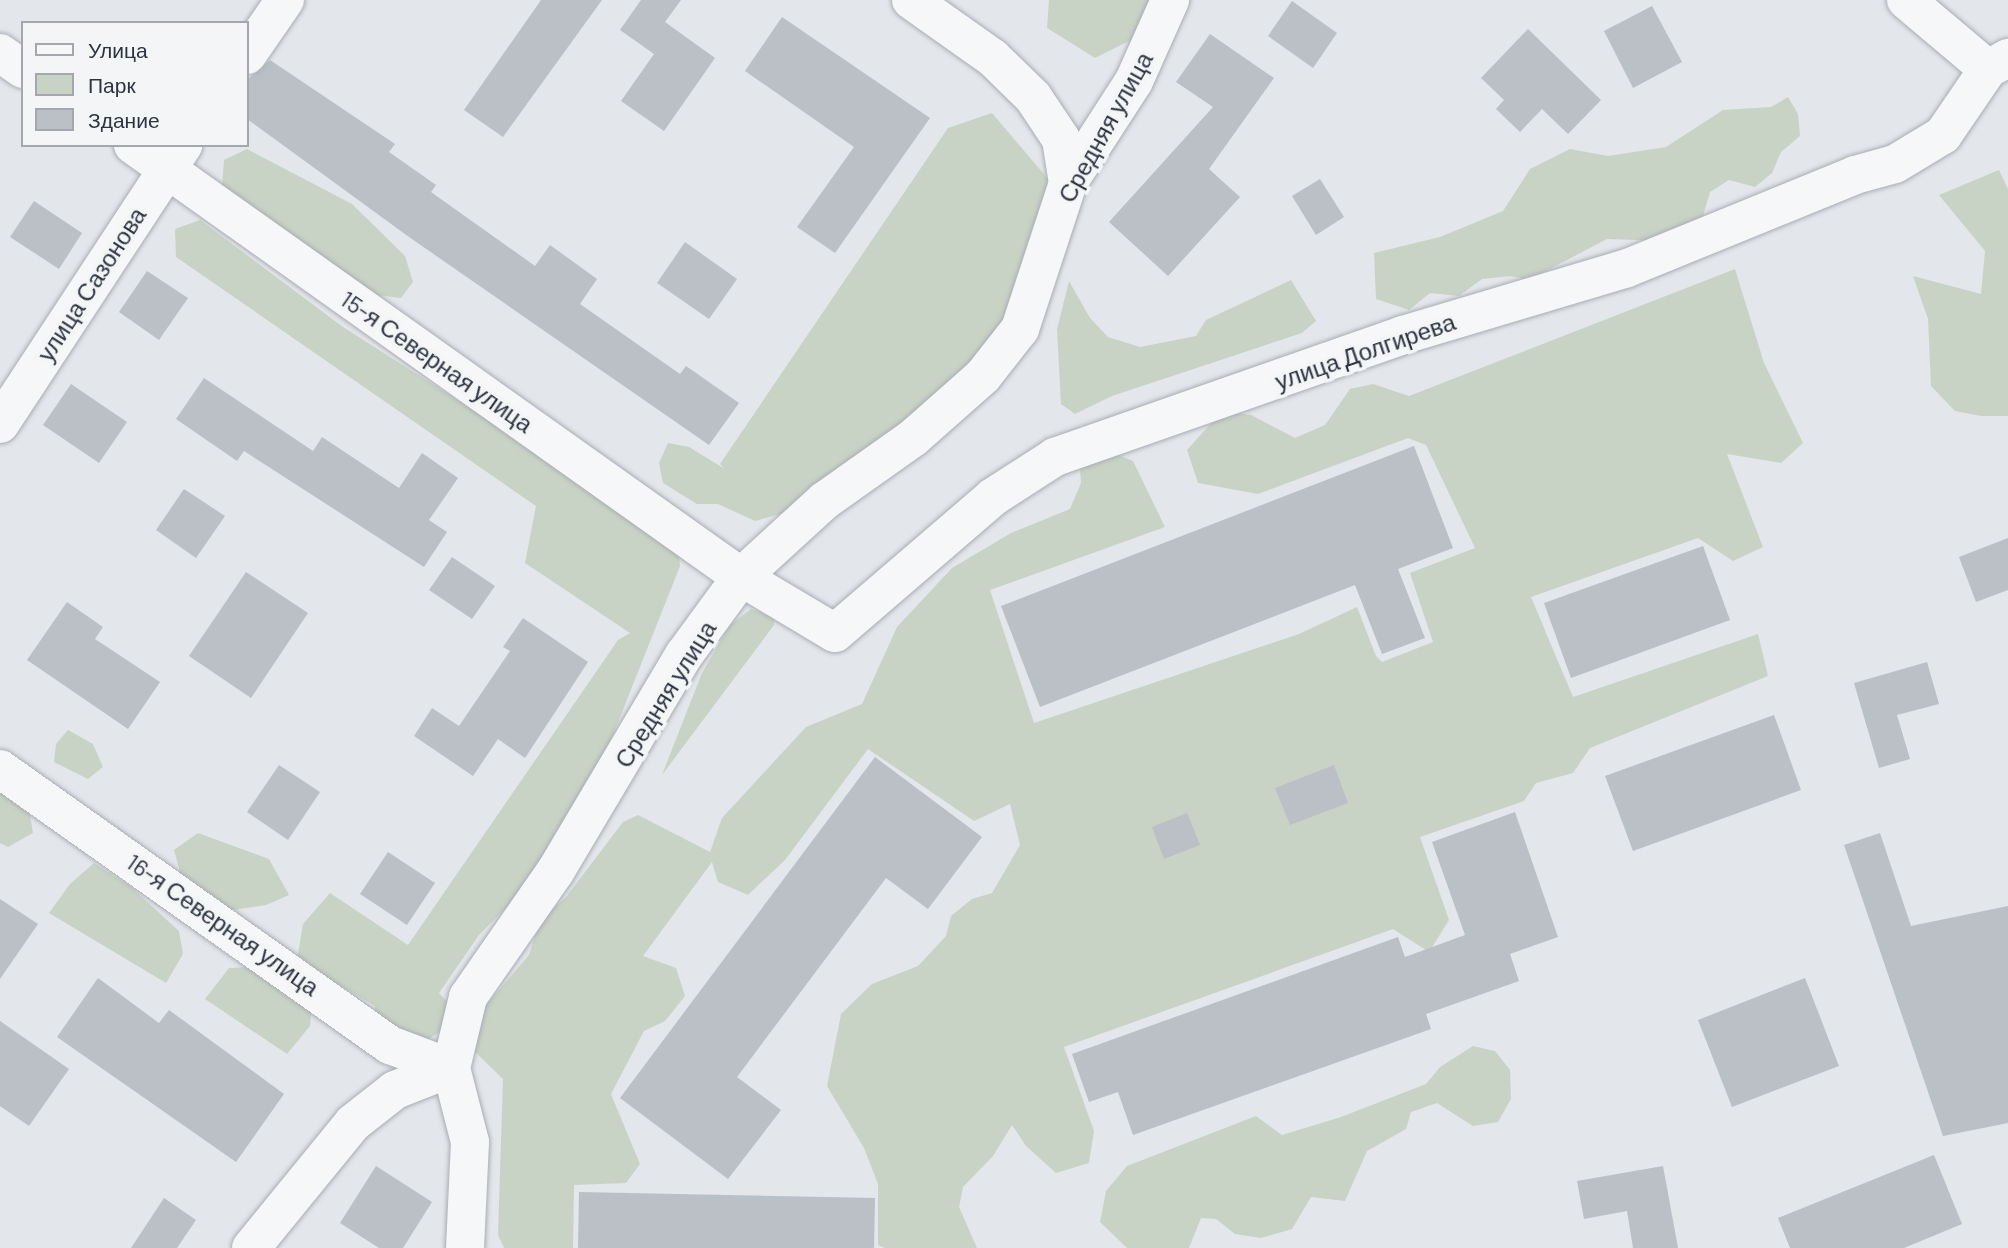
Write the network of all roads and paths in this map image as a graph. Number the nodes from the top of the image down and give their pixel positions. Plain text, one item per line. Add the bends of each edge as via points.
1 (285, 0) edge
2 (912, 0) edge
3 (1170, 0) edge
4 (1906, 0) edge
5 (0, 53) edge
6 (248, 54) edge
7 (1998, 64) edge
8 (21, 68) edge
9 (140, 147) edge
10 (175, 157) edge
11 (1068, 183) junction
12 (0, 424) edge
13 (741, 577) junction
14 (0, 769) edge
15 (451, 1068) junction
16 (251, 1248) edge
17 (465, 1248) edge

1 - 6 street
2 - 11 street via 993,58 1033,97 1061,139
3 - 11 street, Средняя улица via 1134,81
4 - 7 street
5 - 8 street
7 - 13 street, улица Долгирева via 1942,135 1895,164 1854,175 1625,269 1403,335 1055,457 993,497 835,633
9 - 10 street, 15-я Северная улица
10 - 12 street, улица Сазонова
10 - 13 street, 15-я Северная улица
11 - 13 street, Средняя улица via 1020,328 983,376 913,438 824,501
13 - 15 street, Средняя улица via 684,654 555,872 468,998
14 - 15 street, 16-я Северная улица via 390,1045
15 - 16 street via 395,1090 353,1123
15 - 17 street via 470,1142

